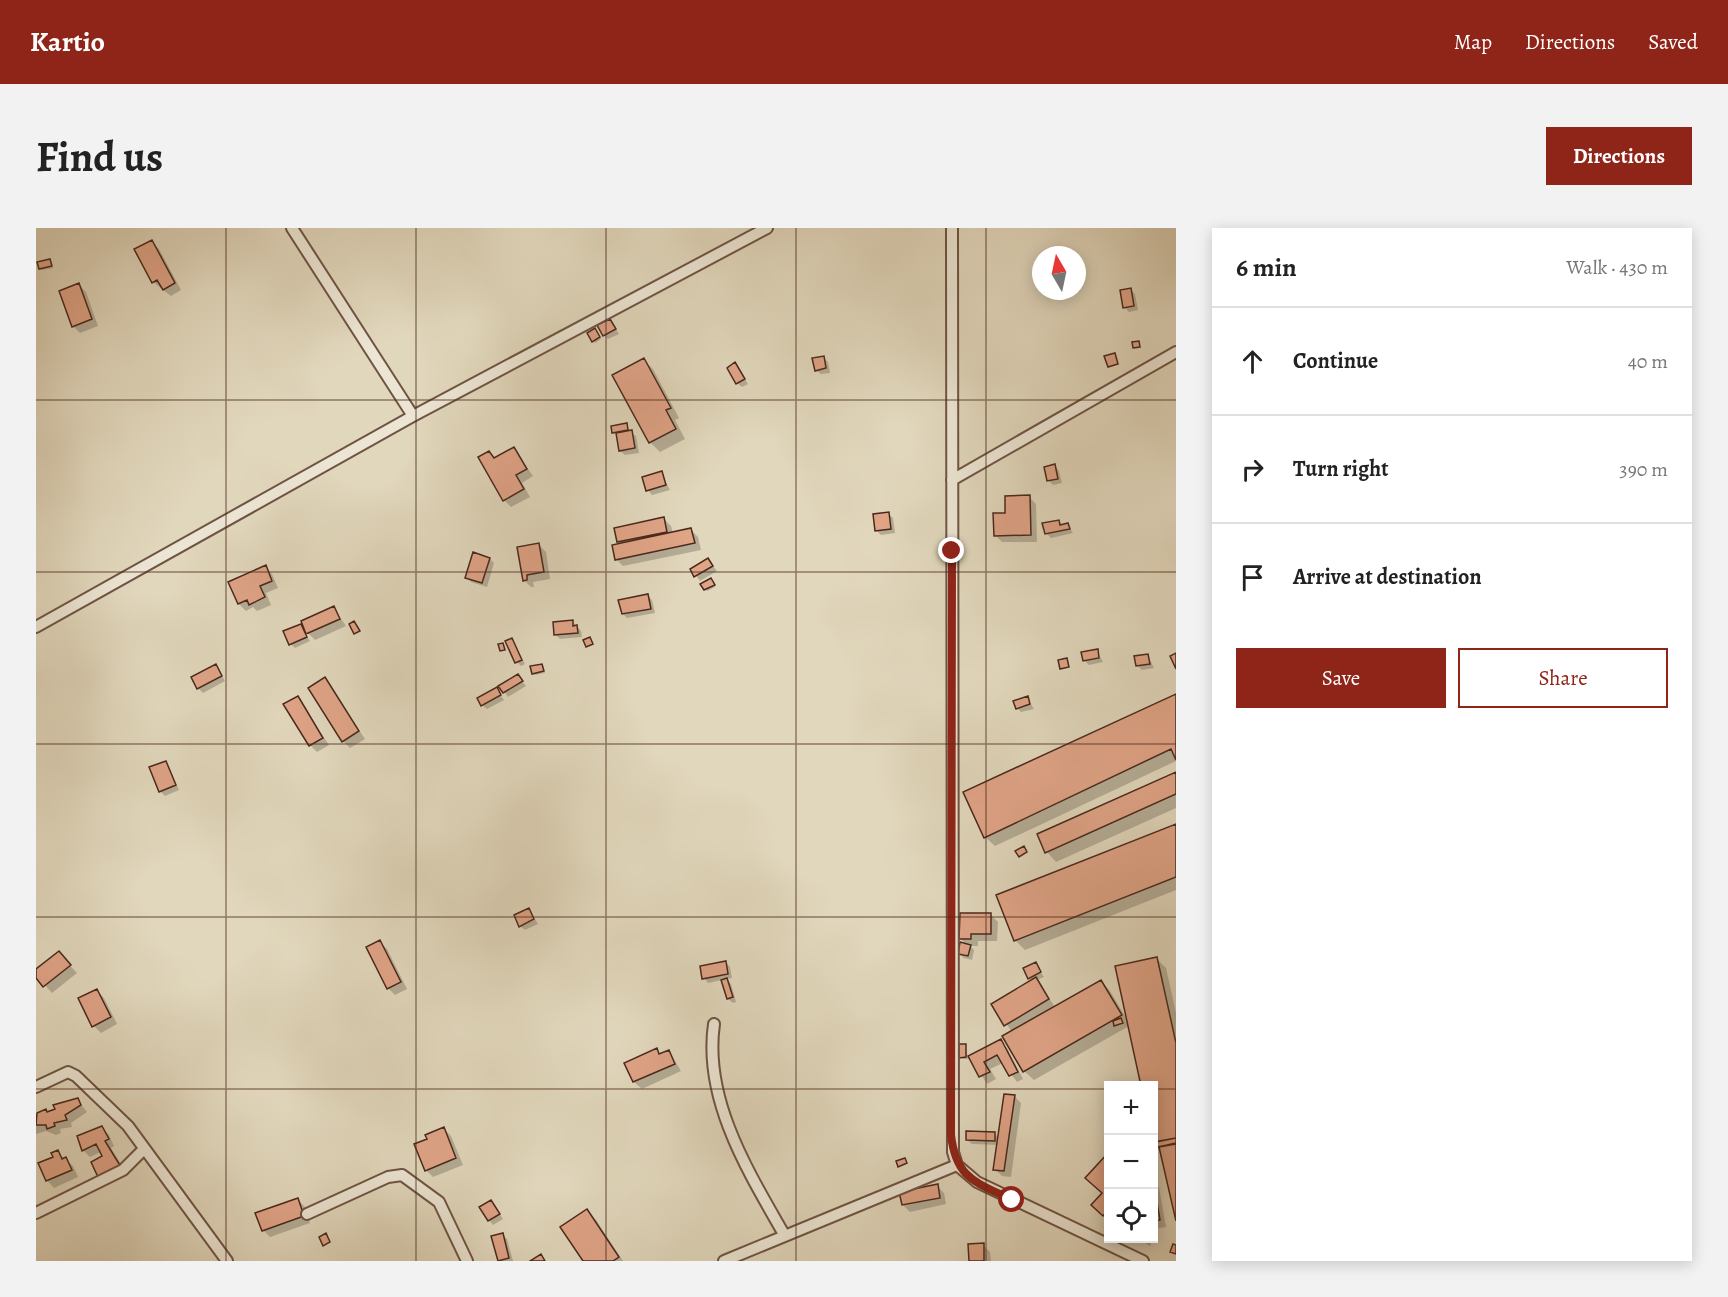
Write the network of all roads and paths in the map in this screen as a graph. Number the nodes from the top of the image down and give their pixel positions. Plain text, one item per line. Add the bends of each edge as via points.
1 (292, 228) edge
2 (767, 228) edge
3 (952, 228) edge
4 (1176, 352) edge
5 (413, 416) junction
6 (952, 480) junction
7 (36, 627) edge
8 (714, 1024) dead end
9 (36, 1087) edge
10 (143, 1150) junction
11 (957, 1165) junction
12 (36, 1213) edge
13 (307, 1214) dead end
14 (785, 1236) junction
15 (227, 1261) edge
16 (467, 1261) edge
17 (724, 1261) edge
18 (1143, 1261) edge

1 - 5 street
2 - 5 street
3 - 6 street
4 - 6 street
5 - 7 street
6 - 11 street via 951,1135
8 - 14 street via 712,1060 724,1114 752,1178
9 - 10 street via 68,1072 76,1076 128,1126
10 - 12 street via 123,1170
10 - 15 street
11 - 14 street
11 - 18 street via 977,1182
13 - 16 street via 388,1177 402,1175 439,1202
14 - 17 street

